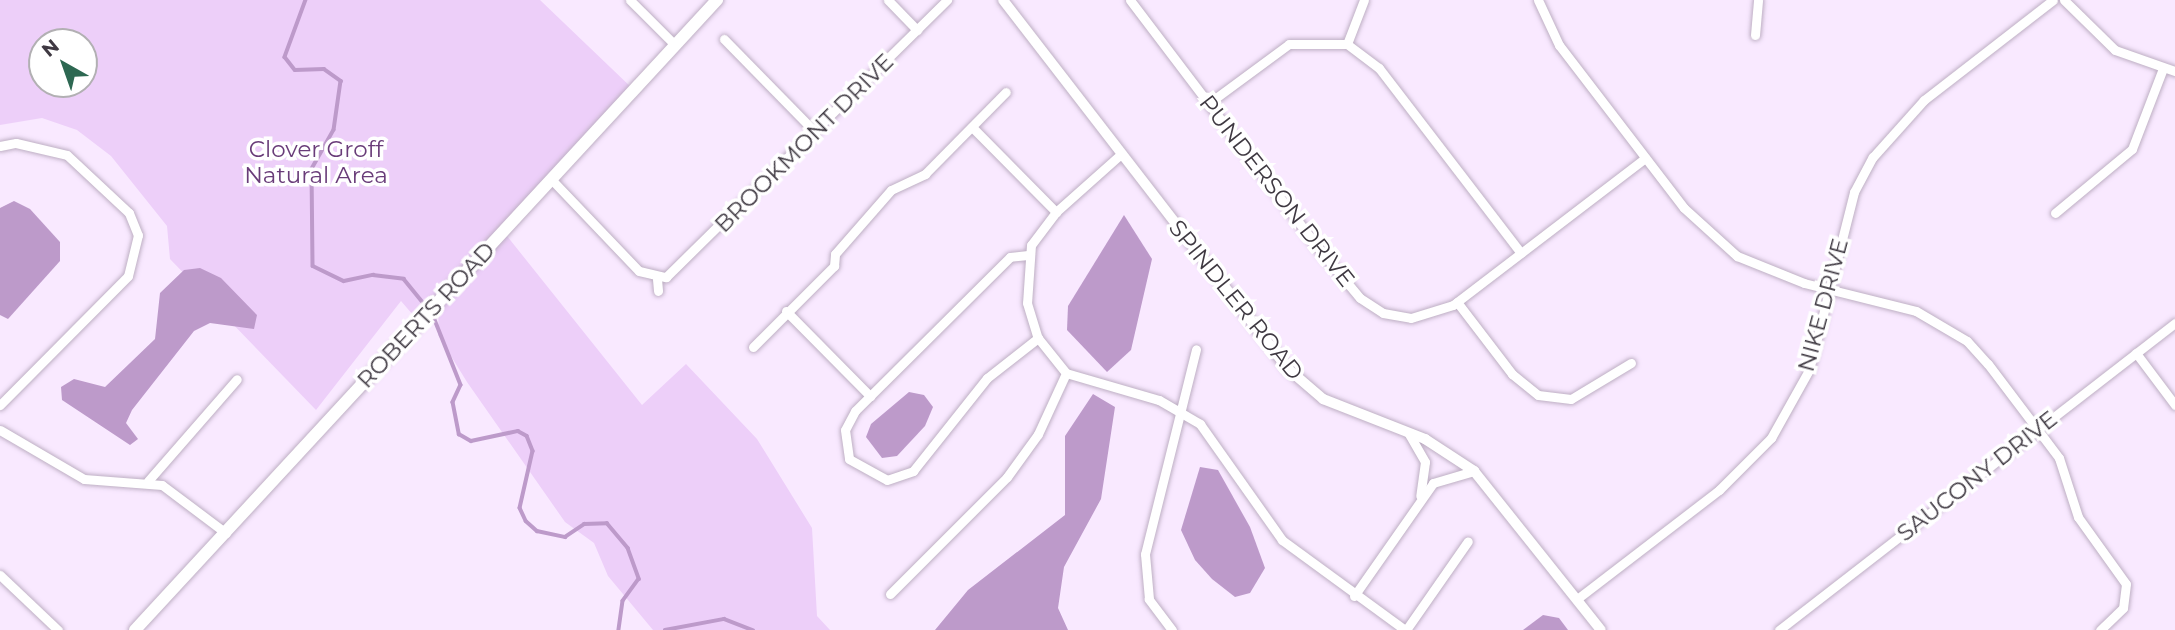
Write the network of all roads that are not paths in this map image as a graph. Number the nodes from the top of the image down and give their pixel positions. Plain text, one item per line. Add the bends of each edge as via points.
1 (630, 0) edge
2 (717, 0) edge
3 (888, 0) edge
4 (947, 0) edge
5 (1003, 0) edge
6 (1130, 0) edge
7 (1364, 0) edge
8 (1538, 0) edge
9 (1758, 0) edge
10 (2053, 0) edge
11 (2064, 0) edge
12 (917, 30) junction
13 (1755, 35) dead end
14 (724, 39) dead end
15 (1347, 44) junction
16 (675, 46) junction
17 (2162, 71) junction
18 (2175, 71) edge
19 (1006, 92) dead end
20 (1209, 103) junction
21 (971, 127) junction
22 (815, 132) junction
23 (0, 146) edge
24 (1121, 154) junction
25 (1645, 158) junction
26 (551, 179) junction
27 (1056, 212) junction
28 (2055, 213) dead end
29 (1521, 253) junction
30 (1028, 255) junction
31 (657, 279) junction
32 (1830, 289) junction
33 (658, 291) dead end
34 (1457, 302) junction
35 (786, 311) junction
36 (2175, 323) edge
37 (1038, 338) junction
38 (753, 347) dead end
39 (1196, 349) dead end
40 (2136, 354) junction
41 (1631, 363) dead end
42 (1066, 373) junction
43 (237, 379) dead end
44 (870, 396) junction
45 (0, 405) edge
46 (2175, 405) edge
47 (1183, 414) junction
48 (2038, 429) junction
49 (0, 430) edge
50 (1409, 434) junction
51 (1474, 471) junction
52 (148, 481) junction
53 (1420, 498) junction
54 (226, 533) junction
55 (1468, 541) dead end
56 (0, 575) edge
57 (890, 594) dead end
58 (1354, 596) junction
59 (1577, 599) junction
60 (1790, 627) edge
61 (58, 630) edge
62 (135, 630) edge
63 (1172, 630) edge
64 (1406, 630) edge
65 (1601, 630) edge
66 (1779, 630) edge
67 (2100, 630) edge

1 - 16 street
2 - 16 main road, ROBERTS ROAD
3 - 12 street
4 - 12 street, BROOKMONT DRIVE
5 - 24 street, SPINDLER ROAD
6 - 20 street, PUNDERSON DRIVE
7 - 15 street
8 - 25 street via 1559,45
9 - 13 street
10 - 32 street, NIKE DRIVE via 1924,100 1872,157 1854,192
11 - 17 street via 2115,50
12 - 22 street, BROOKMONT DRIVE
14 - 22 street
15 - 20 street via 1289,44
15 - 29 street via 1379,68
16 - 26 main road, ROBERTS ROAD
17 - 18 street
17 - 28 street via 2132,149
19 - 21 street
20 - 34 street, PUNDERSON DRIVE via 1360,298 1383,313 1411,318
21 - 27 street
21 - 35 street via 925,174 891,190 835,254 834,266
22 - 31 street, BROOKMONT DRIVE via 674,271
23 - 45 street via 16,143 67,155 129,213 138,235 128,276
24 - 27 street
24 - 50 street, SPINDLER ROAD via 1296,378 1343,410
25 - 29 street, PUNDERSON DRIVE
25 - 32 street via 1684,208 1737,256
26 - 31 street via 639,271
26 - 54 main road, ROBERTS ROAD
27 - 30 street
29 - 34 street, PUNDERSON DRIVE
30 - 37 street via 1027,303
30 - 44 street via 1010,257
31 - 33 street
32 - 48 street via 1916,311 1944,325 1988,363
32 - 59 street, NIKE DRIVE via 1809,370 1771,438 1719,490
34 - 41 street via 1513,374 1538,395 1571,399
35 - 38 street
35 - 44 street
36 - 40 street, SAUCONY DRIVE
37 - 42 street
37 - 44 street via 1009,356 929,457 899,478 868,474 849,459 845,430
39 - 47 street
40 - 46 street
40 - 48 street, SAUCONY DRIVE
42 - 47 street via 1159,400
42 - 57 street via 1038,433 1007,477
43 - 52 street
47 - 58 street via 1217,442 1282,541
47 - 63 street via 1145,554 1149,599
48 - 60 street, SAUCONY DRIVE
48 - 67 street via 2059,458 2078,517 2122,576 2127,597
49 - 52 street via 84,479
50 - 51 street, SPINDLER ROAD
50 - 53 street via 1425,462
51 - 53 street via 1443,476
51 - 59 street, SPINDLER ROAD
52 - 54 street
53 - 58 street
54 - 62 main road, ROBERTS ROAD
55 - 64 street
56 - 61 street
58 - 64 street
59 - 65 street, SPINDLER ROAD
60 - 66 street, SAUCONY DRIVE

